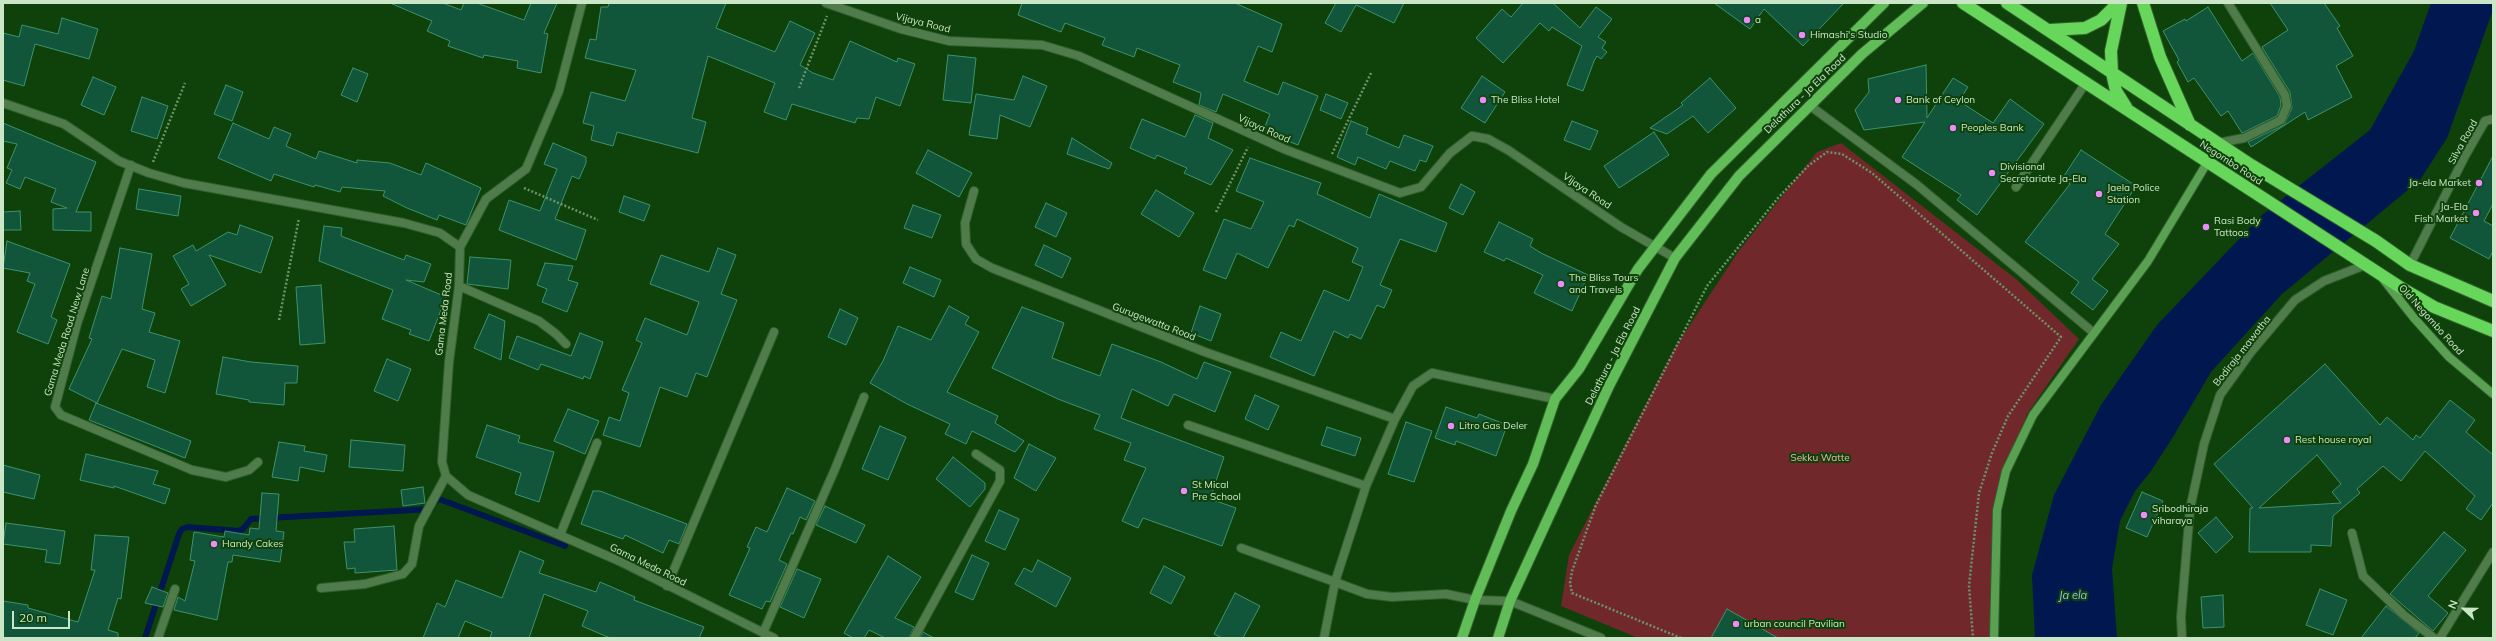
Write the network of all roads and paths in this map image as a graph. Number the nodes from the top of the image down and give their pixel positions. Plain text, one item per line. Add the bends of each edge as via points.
1 (582, 3) edge
2 (1884, 3) edge
3 (1923, 3) edge
4 (1963, 3) edge
5 (2007, 3) edge
6 (2119, 3) edge
7 (2143, 3) edge
8 (2228, 3) edge
9 (829, 4) edge
10 (2050, 30) junction
11 (1371, 73) dead end
12 (2112, 73) junction
13 (185, 83) dead end
14 (2085, 84) junction
15 (799, 88) dead end
16 (3, 103) edge
17 (1809, 105) junction
18 (2132, 113) junction
19 (2493, 119) edge
20 (2190, 124) junction
21 (1254, 136) junction
22 (2218, 143) junction
23 (2207, 162) junction
24 (1327, 165) junction
25 (130, 166) junction
26 (149, 173) junction
27 (510, 183) junction
28 (2016, 187) dead end
29 (974, 192) dead end
30 (302, 204) junction
31 (1216, 212) dead end
32 (598, 220) dead end
33 (1655, 246) junction
34 (460, 247) junction
35 (1675, 258) junction
36 (2361, 262) junction
37 (2410, 265) junction
38 (2376, 271) junction
39 (459, 286) junction
40 (2493, 301) edge
41 (279, 320) dead end
42 (2493, 331) edge
43 (774, 332) dead end
44 (2094, 333) junction
45 (566, 344) dead end
46 (2493, 394) edge
47 (864, 398) dead end
48 (1555, 400) junction
49 (1396, 420) junction
50 (1188, 426) dead end
51 (597, 443) dead end
52 (976, 454) dead end
53 (258, 462) dead end
54 (446, 476) junction
55 (1366, 486) junction
56 (2352, 533) dead end
57 (560, 535) junction
58 (1240, 548) dead end
59 (2493, 552) edge
60 (1335, 582) junction
61 (667, 586) junction
62 (175, 588) dead end
63 (320, 588) dead end
64 (1475, 600) junction
65 (1510, 601) junction
66 (763, 633) junction
67 (158, 638) edge
68 (774, 638) edge
69 (914, 638) edge
70 (1324, 638) edge
71 (1462, 638) edge
72 (1498, 638) edge
73 (1601, 638) edge
74 (1681, 638) edge
75 (1973, 638) edge
76 (1994, 638) edge
77 (2182, 638) edge
78 (2434, 638) edge
79 (2440, 638) edge

1 - 27 street via 559,91 541,138 526,169
2 - 33 main road, Delathura - Ja Ela Road via 1711,174
3 - 17 main road, Delathura - Ja Ela Road via 1862,54
4 - 14 highway, Negombo Road
5 - 10 highway, Negombo Road
6 - 10 highway via 2105,17 2085,28
6 - 12 highway via 2111,51
7 - 20 highway via 2160,57
8 - 22 street via 2285,95 2287,106 2281,120 2244,138
9 - 15 path
9 - 21 street, Vijaya Road via 901,29 949,41 1042,45 1079,56
10 - 12 highway, Negombo Road
11 - 24 path
12 - 18 highway via 2116,91
12 - 20 highway, Negombo Road
13 - 26 path
14 - 18 highway, Negombo Road
14 - 28 street
16 - 25 street via 64,124
17 - 35 main road, Delathura - Ja Ela Road via 1739,176
17 - 44 street via 1916,184
18 - 23 highway, Negombo Road
19 - 37 street, Silva Road via 2485,121
20 - 22 highway, Negombo Road
21 - 24 street, Vijaya Road
21 - 31 path
22 - 37 highway, Negombo Road via 2376,241
23 - 36 highway, Negombo Road
23 - 44 street via 2148,261
24 - 33 street, Vijaya Road via 1400,193 1421,187 1450,153 1472,136 1488,139 1621,227
25 - 26 street
25 - 53 street, Gama Meda Road New Lane via 77,324 55,407 61,415 192,470 226,477 249,470
26 - 30 street via 184,184
27 - 32 path
27 - 34 street via 486,199
29 - 49 street, Gurugewatta Road via 965,223 966,244 976,259 992,268 1212,355
30 - 34 street via 404,223 440,233
30 - 41 path
33 - 35 street, Vijaya Road
33 - 48 main road, Delathura - Ja Ela Road via 1638,269 1579,369
34 - 39 street, Gama Meda Road
35 - 65 main road, Delathura - Ja Ela Road via 1609,386
36 - 38 highway, Negombo Road
36 - 77 street, Bodiraja mawatha via 2295,300 2251,352 2220,395 2204,444 2190,509 2181,617
37 - 40 highway, Negombo Road
38 - 42 highway, Negombo Road via 2434,306
38 - 46 street, Old Negombo Road via 2449,356
39 - 45 street via 539,321
39 - 54 street, Gama Meda Road via 448,362 442,462
43 - 61 street
44 - 76 street via 2033,415 2006,471 1997,510
47 - 66 street
48 - 49 street via 1432,373 1413,386
48 - 64 main road, Delathura - Ja Ela Road via 1533,464 1510,510
49 - 55 street
50 - 55 street
51 - 57 street
52 - 69 street via 1000,470 1000,481
54 - 57 street, Gama Meda Road via 468,495
54 - 63 street via 419,526 412,564 403,574 365,584
55 - 60 street
56 - 78 street via 2364,576 2405,616
57 - 61 street, Gama Meda Road
58 - 60 street
59 - 79 street
60 - 64 street via 1367,594 1392,597 1446,594
60 - 70 street
61 - 66 street, Gama Meda Road
62 - 67 street
64 - 65 street
64 - 71 main road, Delathura - Ja Ela Road
65 - 72 main road, Delathura - Ja Ela Road
65 - 73 street
66 - 68 street, Gama Meda Road
74 - 75 path via 1572,593 1572,571 1599,499 1706,286 1783,193 1808,166 1827,152 1842,154 1872,173 2061,337 2008,416 1979,493 1969,586

